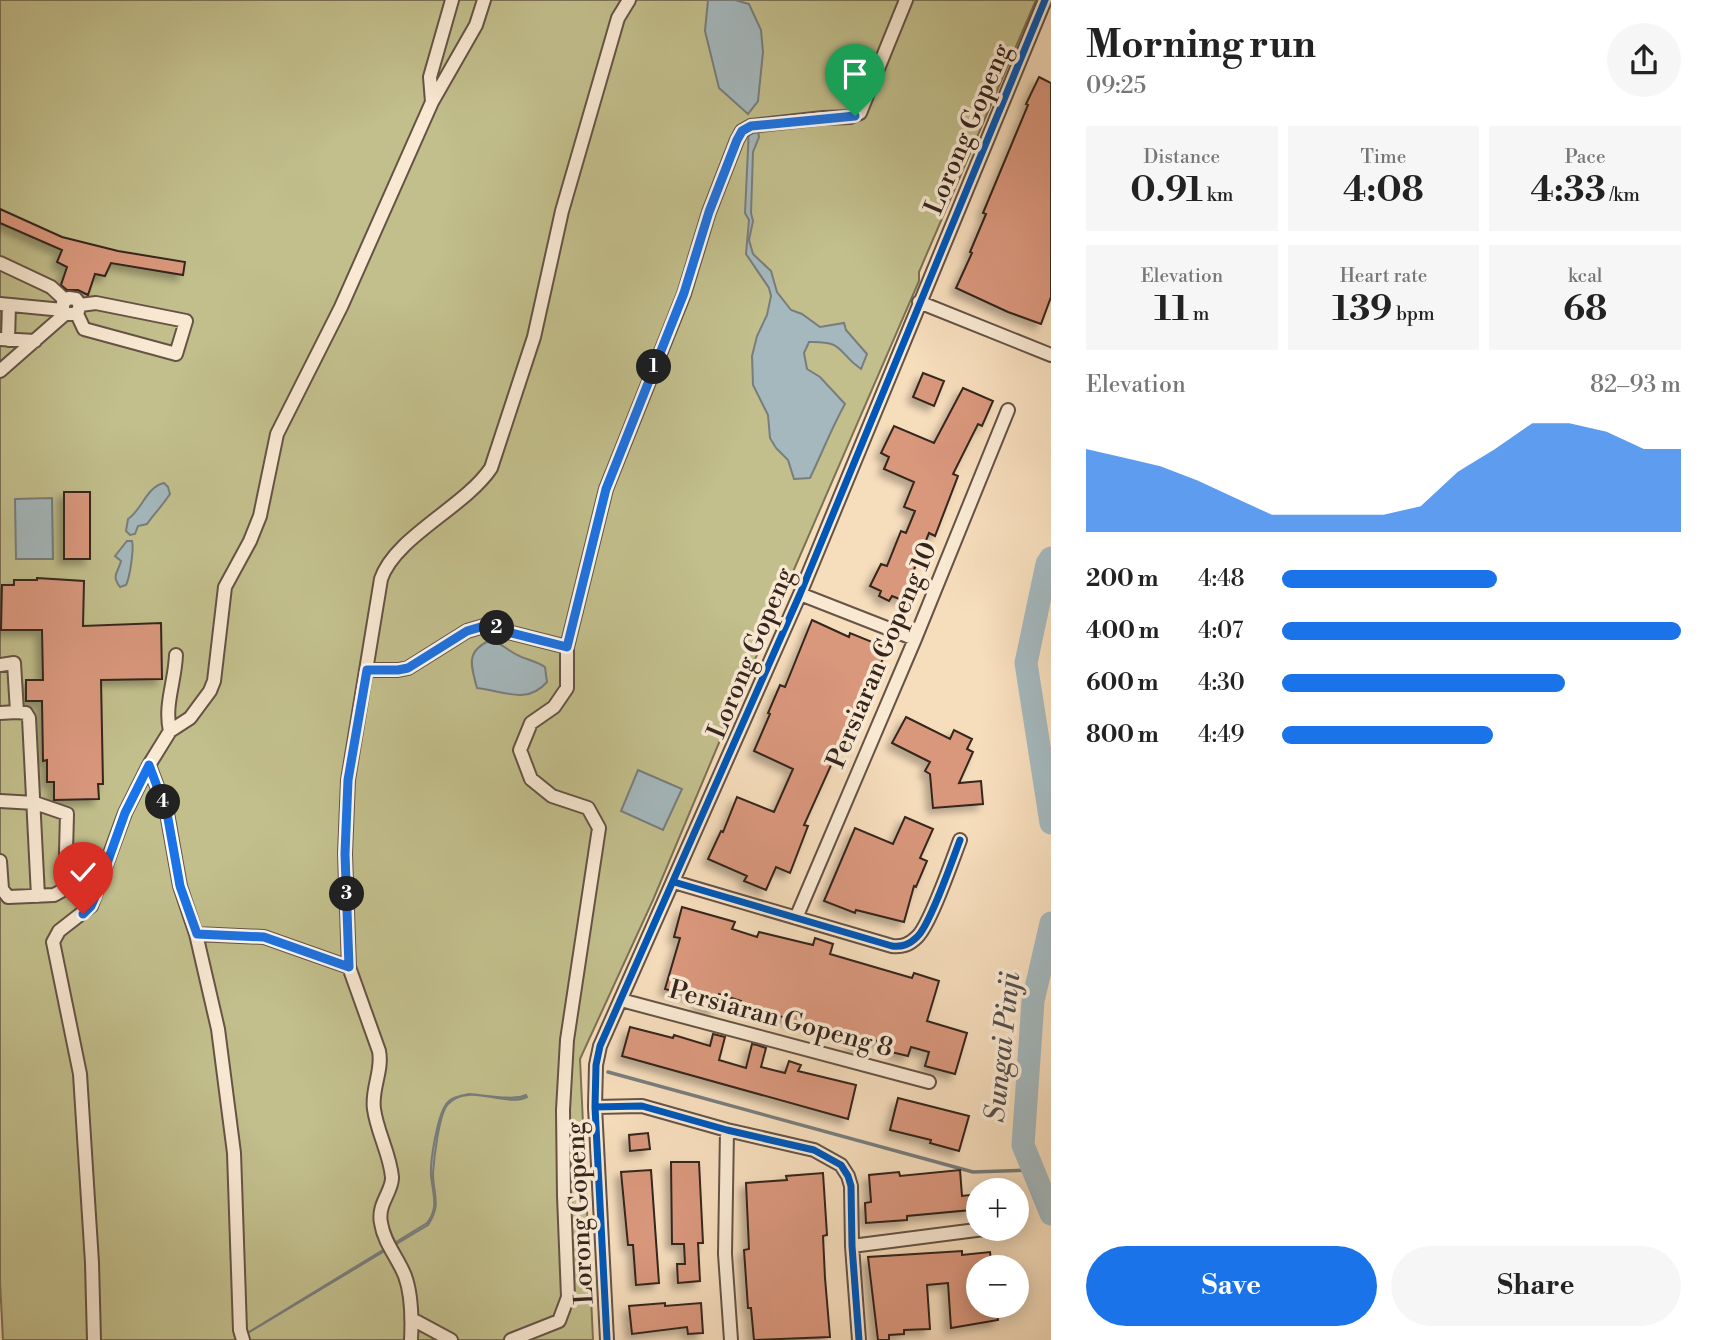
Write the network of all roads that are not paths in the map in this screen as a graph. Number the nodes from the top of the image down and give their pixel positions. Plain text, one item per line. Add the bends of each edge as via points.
1 (452, 0) edge
2 (484, 0) edge
3 (629, 0) edge
4 (906, 0) edge
5 (1045, 0) edge
6 (432, 102) junction
7 (0, 263) edge
8 (919, 302) junction
9 (5, 304) edge
10 (70, 309) junction
11 (4, 340) edge
12 (35, 341) junction
13 (1050, 350) edge
14 (0, 371) edge
15 (1008, 410) dead end
16 (800, 594) junction
17 (915, 639) junction
18 (567, 647) junction
19 (176, 655) dead end
20 (0, 665) edge
21 (367, 670) junction
22 (17, 712) junction
23 (0, 713) edge
24 (170, 731) junction
25 (149, 765) junction
26 (0, 801) edge
27 (35, 803) junction
28 (960, 840) dead end
29 (0, 861) edge
30 (674, 882) junction
31 (38, 896) junction
32 (796, 918) junction
33 (197, 934) junction
34 (349, 967) junction
35 (621, 1000) junction
36 (929, 1082) dead end
37 (595, 1107) junction
38 (727, 1130) junction
39 (966, 1231) edge
40 (852, 1246) junction
41 (412, 1318) junction
42 (241, 1335) edge
43 (94, 1340) edge
44 (411, 1340) edge
45 (450, 1340) edge
46 (511, 1340) edge
47 (607, 1340) edge
48 (731, 1340) edge
49 (859, 1340) edge

1 - 6 street via 430,77
2 - 6 street via 476,25
3 - 21 street via 618,18 562,211 534,337 491,468 385,567
4 - 18 street via 859,113 751,126 737,140 684,293 606,489
5 - 8 street, Lorong Gopeng
6 - 24 street via 341,307 277,434 260,516 225,587 210,691 190,719
7 - 10 street via 51,287
8 - 13 street
8 - 16 street, Lorong Gopeng
9 - 10 street
9 - 11 street
10 - 10 street via 84,328 176,354 186,321 96,303
10 - 12 street
11 - 12 street
12 - 14 street
15 - 17 street, Persiaran Gopeng 10
16 - 17 street
16 - 30 street, Lorong Gopeng
17 - 32 street, Persiaran Gopeng 10
18 - 21 street via 484,626 467,631 408,668
18 - 46 street via 567,688 554,707 531,723 520,750 531,779 552,796 588,808 599,828 567,1040 563,1110 568,1297 559,1321
19 - 24 street via 166,709
20 - 22 street via 14,663
21 - 34 street via 348,780
22 - 23 street
22 - 27 street via 29,718
24 - 25 street
25 - 33 street via 167,813 180,886
25 - 43 street via 125,813 91,906 56,934 53,942 80,1074
26 - 27 street
27 - 31 street
27 - 31 street via 68,817 65,889
28 - 32 street via 923,930 901,947
29 - 31 street via 4,894
30 - 32 street
30 - 35 street, Lorong Gopeng
33 - 34 street via 264,937
33 - 42 street via 218,1029 234,1153
34 - 41 street via 381,1063 374,1108 392,1179 380,1221 406,1277
35 - 36 street, Persiaran Gopeng 8
35 - 37 street, Lorong Gopeng via 600,1046
37 - 38 street via 642,1106
37 - 47 street, Lorong Gopeng
38 - 40 street via 814,1150 841,1165 851,1186
38 - 48 street via 725,1254
39 - 40 street
40 - 49 street
41 - 44 street
41 - 45 street

